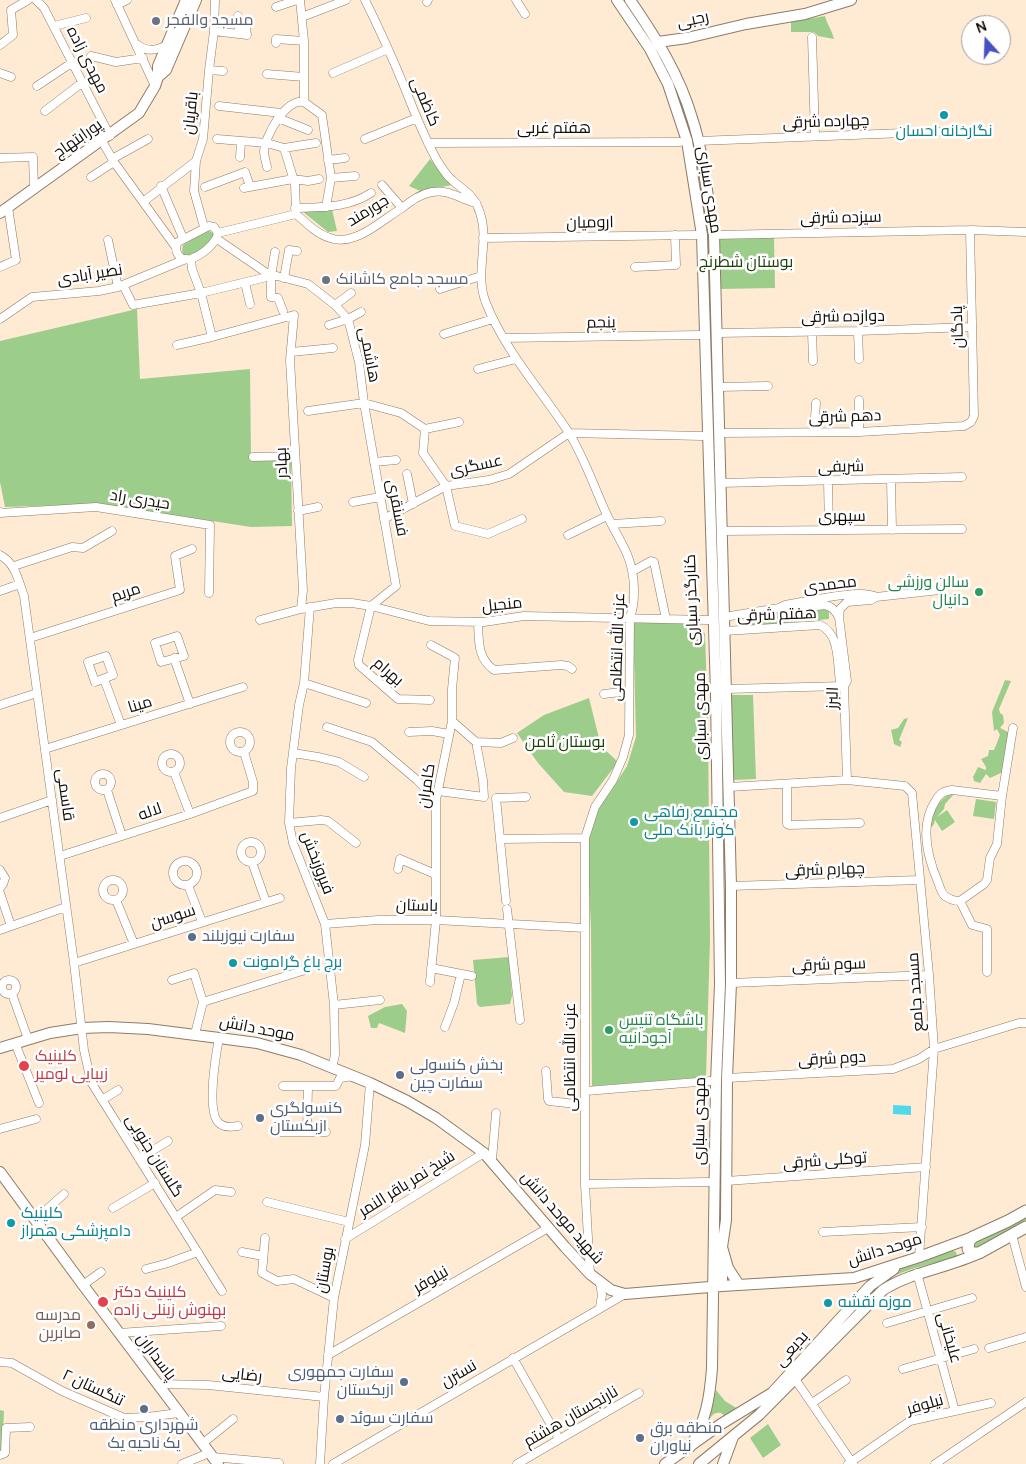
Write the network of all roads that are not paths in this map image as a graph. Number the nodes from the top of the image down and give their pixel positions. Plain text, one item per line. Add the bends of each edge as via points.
1 (28, 0) edge
2 (36, 0) edge
3 (127, 0) edge
4 (186, 0) edge
5 (196, 0) edge
6 (215, 0) edge
7 (298, 0) edge
8 (346, 0) edge
9 (365, 0) edge
10 (516, 0) edge
11 (610, 0) edge
12 (617, 0) edge
13 (624, 0) edge
14 (630, 0) edge
15 (851, 0) edge
16 (116, 2) edge
17 (326, 4) edge
18 (276, 7) dead end
19 (525, 14) dead end
20 (238, 16) dead end
21 (302, 17) junction
22 (86, 18) dead end
23 (245, 21) dead end
24 (54, 26) junction
25 (214, 31) junction
26 (243, 35) junction
27 (812, 37) dead end
28 (276, 41) dead end
29 (304, 41) junction
30 (658, 42) junction
31 (136, 44) junction
32 (168, 44) junction
33 (0, 45) edge
34 (388, 49) junction
35 (91, 56) dead end
36 (143, 58) junction
37 (73, 62) junction
38 (208, 70) junction
39 (223, 71) dead end
40 (0, 73) edge
41 (332, 73) dead end
42 (267, 74) dead end
43 (11, 77) dead end
44 (304, 77) junction
45 (157, 81) junction
46 (83, 82) junction
47 (37, 86) dead end
48 (304, 100) junction
49 (220, 106) dead end
50 (45, 111) dead end
51 (279, 116) junction
52 (417, 118) junction
53 (308, 130) dead end
54 (956, 131) dead end
55 (815, 136) junction
56 (106, 138) junction
57 (148, 139) dead end
58 (217, 139) dead end
59 (365, 139) dead end
60 (689, 141) junction
61 (241, 142) junction
62 (267, 143) junction
63 (316, 143) dead end
64 (428, 143) junction
65 (284, 148) junction
66 (240, 157) dead end
67 (0, 158) edge
68 (345, 158) dead end
69 (113, 160) junction
70 (328, 160) junction
71 (196, 161) junction
72 (267, 167) dead end
73 (355, 176) dead end
74 (91, 177) dead end
75 (331, 178) junction
76 (293, 179) junction
77 (319, 179) dead end
78 (382, 185) dead end
79 (161, 186) junction
80 (205, 187) dead end
81 (34, 189) junction
82 (371, 193) dead end
83 (143, 202) junction
84 (476, 203) junction
85 (326, 207) junction
86 (402, 208) junction
87 (4, 210) edge
88 (296, 211) junction
89 (204, 227) junction
90 (970, 230) junction
91 (1026, 232) edge
92 (675, 235) junction
93 (705, 235) junction
94 (218, 236) junction
95 (183, 238) junction
96 (483, 238) junction
97 (108, 240) dead end
98 (175, 246) junction
99 (297, 251) dead end
100 (275, 252) dead end
101 (189, 259) junction
102 (0, 267) edge
103 (634, 267) dead end
104 (271, 276) junction
105 (481, 276) junction
106 (284, 278) junction
107 (245, 283) junction
108 (121, 286) junction
109 (440, 289) dead end
110 (201, 293) junction
111 (351, 293) dead end
112 (250, 304) dead end
113 (335, 305) junction
114 (283, 311) dead end
115 (361, 312) dead end
116 (0, 319) edge
117 (348, 319) junction
118 (493, 319) junction
119 (329, 325) dead end
120 (971, 327) junction
121 (858, 331) junction
122 (812, 332) junction
123 (716, 333) junction
124 (444, 334) dead end
125 (700, 335) junction
126 (212, 337) junction
127 (504, 338) junction
128 (178, 345) dead end
129 (333, 348) dead end
130 (291, 352) junction
131 (516, 359) junction
132 (858, 359) dead end
133 (814, 361) dead end
134 (478, 369) dead end
135 (768, 386) dead end
136 (718, 387) junction
137 (859, 400) dead end
138 (364, 403) junction
139 (816, 403) dead end
140 (308, 411) dead end
141 (459, 422) dead end
142 (971, 422) joint
143 (425, 429) junction
144 (814, 432) junction
145 (859, 432) junction
146 (569, 433) junction
147 (719, 433) junction
148 (702, 436) junction
149 (295, 456) junction
150 (253, 457) dead end
151 (396, 460) dead end
152 (374, 462) junction
153 (407, 474) dead end
154 (962, 477) dead end
155 (891, 479) junction
156 (828, 481) junction
157 (721, 484) junction
158 (446, 486) junction
159 (380, 497) junction
160 (353, 502) dead end
161 (413, 504) junction
162 (318, 507) dead end
163 (298, 511) junction
164 (0, 512) edge
165 (607, 516) junction
166 (384, 519) junction
167 (522, 519) dead end
168 (661, 521) dead end
169 (612, 524) junction
170 (962, 529) dead end
171 (829, 530) junction
172 (892, 530) junction
173 (112, 531) dead end
174 (722, 532) junction
175 (568, 535) dead end
176 (192, 549) dead end
177 (0, 554) edge
178 (14, 566) junction
179 (633, 571) junction
180 (20, 584) junction
181 (940, 590) dead end
182 (0, 591) edge
183 (209, 593) dead end
184 (876, 597) junction
185 (371, 606) junction
186 (310, 607) junction
187 (779, 608) junction
188 (301, 609) junction
189 (751, 613) junction
190 (630, 617) junction
191 (839, 617) junction
192 (716, 618) junction
193 (666, 619) junction
194 (260, 620) dead end
195 (478, 622) junction
196 (751, 629) junction
197 (719, 631) junction
198 (30, 638) junction
199 (431, 644) dead end
200 (174, 658) dead end
201 (572, 669) dead end
202 (104, 679) dead end
203 (304, 683) junction
204 (844, 686) junction
205 (243, 687) dead end
206 (726, 690) junction
207 (629, 691) junction
208 (37, 693) junction
209 (604, 694) dead end
210 (430, 700) dead end
211 (366, 703) dead end
212 (190, 704) junction
213 (0, 705) edge
214 (452, 720) junction
215 (121, 725) junction
216 (327, 727) dead end
217 (1013, 728) dead end
218 (409, 732) dead end
219 (449, 734) junction
220 (514, 738) dead end
221 (476, 742) junction
222 (45, 749) junction
223 (244, 752) dead end
224 (293, 753) junction
225 (174, 772) dead end
226 (364, 777) dead end
227 (847, 780) junction
228 (787, 784) junction
229 (729, 787) junction
230 (107, 790) dead end
231 (438, 791) junction
232 (1002, 796) junction
233 (526, 797) dead end
234 (52, 800) junction
235 (436, 800) junction
236 (190, 814) junction
237 (0, 818) edge
238 (289, 823) junction
239 (860, 823) dead end
240 (122, 836) junction
241 (585, 838) junction
242 (500, 839) junction
243 (356, 843) dead end
244 (60, 856) junction
245 (252, 862) dead end
246 (398, 869) dead end
247 (0, 870) edge
248 (435, 874) junction
249 (920, 880) junction
250 (188, 885) dead end
251 (731, 886) junction
252 (0, 888) edge
253 (0, 893) edge
254 (280, 898) dead end
255 (116, 900) dead end
256 (960, 901) junction
257 (266, 902) junction
258 (66, 907) junction
259 (436, 920) junction
260 (202, 922) junction
261 (508, 923) junction
262 (325, 924) junction
263 (11, 926) junction
264 (585, 928) junction
265 (0, 930) edge
266 (134, 944) junction
267 (74, 963) junction
268 (431, 968) junction
269 (302, 971) dead end
270 (987, 972) dead end
271 (461, 974) junction
272 (929, 975) junction
273 (472, 976) dead end
274 (172, 980) dead end
275 (430, 982) dead end
276 (731, 983) junction
277 (12, 994) dead end
278 (380, 1000) dead end
279 (203, 1002) junction
280 (334, 1005) junction
281 (520, 1020) dead end
282 (1026, 1023) edge
283 (445, 1027) dead end
284 (82, 1028) junction
285 (195, 1034) junction
286 (219, 1038) junction
287 (28, 1039) junction
288 (16, 1043) junction
289 (0, 1048) edge
290 (934, 1049) junction
291 (332, 1068) junction
292 (546, 1071) dead end
293 (354, 1076) junction
294 (727, 1078) junction
295 (710, 1081) junction
296 (370, 1083) junction
297 (282, 1086) dead end
298 (308, 1086) junction
299 (118, 1090) dead end
300 (586, 1091) junction
301 (102, 1100) junction
302 (39, 1103) dead end
303 (585, 1105) junction
304 (496, 1113) dead end
305 (36, 1119) dead end
306 (238, 1126) dead end
307 (0, 1129) edge
308 (281, 1132) dead end
309 (307, 1132) junction
310 (326, 1132) dead end
311 (168, 1141) dead end
312 (488, 1156) junction
313 (139, 1159) junction
314 (926, 1167) junction
315 (0, 1172) edge
316 (726, 1181) junction
317 (708, 1182) junction
318 (154, 1183) junction
319 (585, 1184) junction
320 (231, 1192) dead end
321 (64, 1194) dead end
322 (267, 1202) dead end
323 (113, 1208) dead end
324 (1026, 1212) edge
325 (176, 1217) junction
326 (36, 1219) junction
327 (349, 1222) junction
328 (922, 1227) junction
329 (1026, 1227) edge
330 (548, 1228) junction
331 (823, 1232) dead end
332 (1012, 1235) junction
333 (973, 1237) junction
334 (265, 1238) dead end
335 (345, 1239) junction
336 (718, 1247) junction
337 (947, 1247) junction
338 (198, 1252) junction
339 (242, 1252) dead end
340 (979, 1253) junction
341 (263, 1256) junction
342 (919, 1257) junction
343 (908, 1261) junction
344 (957, 1262) junction
345 (146, 1269) dead end
346 (101, 1272) dead end
347 (917, 1273) junction
348 (590, 1274) junction
349 (600, 1283) junction
350 (83, 1285) junction
351 (740, 1285) junction
352 (718, 1286) junction
353 (1026, 1287) edge
354 (222, 1291) dead end
355 (625, 1294) junction
356 (877, 1296) joint
357 (334, 1298) junction
358 (972, 1298) dead end
359 (600, 1307) junction
360 (927, 1312) junction
361 (887, 1323) dead end
362 (222, 1326) dead end
363 (119, 1333) junction
364 (1026, 1337) edge
365 (989, 1348) dead end
366 (974, 1349) dead end
367 (328, 1355) junction
368 (513, 1358) junction
369 (940, 1359) junction
370 (0, 1362) edge
371 (903, 1369) dead end
372 (795, 1379) junction
373 (846, 1380) dead end
374 (157, 1384) junction
375 (639, 1393) dead end
376 (324, 1397) junction
377 (1026, 1402) edge
378 (812, 1403) junction
379 (991, 1403) dead end
380 (955, 1411) junction
381 (179, 1413) junction
382 (233, 1419) dead end
383 (30, 1427) dead end
384 (734, 1436) junction
385 (559, 1439) junction
386 (202, 1444) junction
387 (690, 1447) junction
388 (0, 1455) edge
389 (213, 1458) edge
390 (279, 1463) edge
391 (851, 1463) edge
392 (182, 1464) edge
393 (320, 1464) edge
394 (333, 1464) edge
395 (517, 1464) edge
396 (665, 1464) edge
397 (698, 1464) edge
398 (723, 1464) edge
399 (934, 1464) edge

1 - 33 street via 11,10 13,34
2 - 24 street, مهدی زاده
3 - 16 street
4 - 32 main road, پورابتهاج
5 - 45 main road, پورابتهاج via 166,70
6 - 25 street, باقریان
7 - 18 street
7 - 21 street
8 - 17 street
9 - 34 street, کاظمی
10 - 19 street
11 - 60 main road, کنارگذر سباری via 652,66 671,112
12 - 60 main road, مهدی سباری via 650,49
13 - 60 main road via 673,81
14 - 30 main road, کنارگذر سباری
15 - 30 main road, رجبی via 805,14
16 - 31 street
17 - 21 street
20 - 26 street
21 - 29 street
22 - 24 street
23 - 26 street
24 - 37 street, مهدی زاده
25 - 26 street
25 - 38 street, باقریان
27 - 55 street
28 - 29 street
29 - 44 street
30 - 60 main road, کنارگذر سباری via 681,86 693,120
31 - 32 street via 151,50
31 - 36 street
32 - 45 main road, پورابتهاج via 158,66
34 - 41 street
34 - 52 street, کاظمی
35 - 36 street via 116,62
36 - 45 street
37 - 46 street, مهدی زاده
37 - 47 street
38 - 39 street
38 - 71 street, باقریان via 203,139
40 - 43 street
42 - 44 street
44 - 48 street
45 - 56 main road, پورابتهاج via 140,113
46 - 50 street
46 - 56 street, مهدی زاده
48 - 51 street via 295,102
48 - 70 street via 322,115
49 - 51 street
51 - 53 street
51 - 62 street
52 - 59 street
52 - 64 street, کاظمی
54 - 55 street, چهارده شرقی
55 - 60 street, چهارده شرقی
56 - 69 street
56 - 81 main road, پورابتهاج
57 - 69 street
58 - 61 street
60 - 64 street, هفتم غربی
60 - 93 main road, کنارگذر سباری
60 - 93 main road, کنارگذر سباری
61 - 62 street
61 - 66 street
62 - 65 street
62 - 72 street via 264,150
63 - 65 street
64 - 84 street, کاظمی via 448,176
65 - 76 street
67 - 81 street via 33,157
68 - 70 street
69 - 74 street
69 - 83 street
70 - 75 street
71 - 79 street
71 - 89 street, باقریان via 194,191
73 - 75 street
75 - 85 street
76 - 77 street
76 - 80 street via 250,188 245,172
76 - 88 street
78 - 86 street
79 - 83 street
79 - 95 street
81 - 87 main road, پورابتهاج
82 - 85 street via 342,206
83 - 98 street
84 - 86 street, جورمند via 452,193 432,192 421,194
84 - 96 street, عزت الله انتظامی via 481,214
85 - 88 street
86 - 88 street, جورمند via 354,238 341,240 314,229
87 - 102 street via 16,260
88 - 94 street
89 - 94 street, هاشمی via 214,228
89 - 95 street
90 - 91 street, سیزده شرقی
90 - 93 street, سیزده شرقی
90 - 120 street, پادگان
92 - 93 street, ارومیان
92 - 96 street, ارومیان
92 - 103 street via 676,265
93 - 123 main road, کنارگذر سباری
93 - 125 main road, کنارگذر سباری
93 - 192 main road, مهدی سباری
94 - 101 street, نصیر آبادی
94 - 104 street, هاشمی
95 - 98 street
96 - 105 street, عزت الله انتظامی
97 - 108 street
98 - 101 street via 179,256
99 - 106 street via 290,250
100 - 104 street
101 - 108 street, نصیر آبادی
101 - 110 street
104 - 106 street, هاشمی
104 - 107 street
104 - 114 street via 271,297 278,298
105 - 109 street
105 - 118 street, عزت الله انتظامی via 485,301
106 - 113 street, هاشمی via 308,284
107 - 110 street
107 - 112 street
108 - 110 street via 133,305
108 - 116 street, نصیر آبادی via 32,297
110 - 126 street
111 - 113 street
113 - 117 street, هاشمی
115 - 117 street
117 - 119 street
117 - 138 street, هاشمی via 359,362
118 - 124 street
118 - 127 street, عزت الله انتظامی
120 - 121 street, دوازده شرقی
120 - 142 street, پادگان via 974,416
121 - 122 street, دوازده شرقی
121 - 132 street
122 - 123 street, دوازده شرقی
122 - 133 street
123 - 136 main road, کنارگذر سباری
125 - 127 street, پنجم
125 - 148 main road, کنارگذر سباری
126 - 128 street
126 - 130 street, بهادر via 294,316
127 - 131 street, عزت الله انتظامی
129 - 130 street
130 - 149 street, بهادر
131 - 134 street
131 - 146 street, عزت الله انتظامی
135 - 136 street
136 - 147 main road, کنارگذر سباری
137 - 145 street
138 - 140 street
138 - 143 street via 401,412
138 - 152 street, فسنقری
139 - 144 street
141 - 143 street
142 - 145 street, دهم شرقی via 964,426
143 - 158 street via 423,453
144 - 145 street, دهم شرقی
144 - 147 street, دهم شرقی
146 - 148 street
146 - 158 street, عسگری via 509,474
146 - 165 street, عزت الله انتظامی via 587,465
147 - 157 main road, کنارگذر سباری
148 - 192 main road, کنارگذر سباری
149 - 150 street
149 - 163 street, بهادر
151 - 152 street
152 - 159 street, فسنقری
153 - 161 street
154 - 155 street, شریفی
155 - 156 street, شریفی
155 - 172 street
156 - 157 street, شریفی
156 - 171 street
157 - 174 main road, کنارگذر سباری
158 - 161 street, عسگری
158 - 167 street via 455,526 488,534
159 - 160 street
159 - 166 street, فسنقری
161 - 166 street, عسگری
162 - 163 street
163 - 188 street, بهادر via 303,590
164 - 183 street, حیدری راد via 96,507 210,525
165 - 169 street, عزت الله انتظامی
165 - 175 street
166 - 185 street, فسنقری via 396,586
168 - 169 street
169 - 179 street, عزت الله انتظامی
170 - 172 street, سپهری
171 - 172 street, سپهری
171 - 174 street, سپهری
173 - 178 street via 82,548 72,547
174 - 192 main road, کنارگذر سباری
176 - 198 street, مریم via 174,556 180,590
177 - 178 street
178 - 180 street, قاسمی
179 - 190 street, عزت الله انتظامی via 634,604
179 - 193 street via 654,562
180 - 182 street
180 - 198 street, قاسمی
181 - 184 street, محمدی
184 - 187 street, محمدی via 871,594 848,595
184 - 191 street via 847,602 840,609
185 - 186 street, منجیل via 336,603
185 - 195 street, منجیل via 429,621
185 - 210 street, بهرام via 359,665 398,699
186 - 188 street, منجیل
186 - 203 street, فیروزبخش
187 - 189 street, محمدی
187 - 191 street via 786,611 830,605
188 - 194 street
189 - 192 street, محمدی
189 - 196 street via 745,621
190 - 193 street, منجیل
190 - 195 street, منجیل via 524,616
190 - 207 street, عزت الله انتظامی
191 - 204 street, البرز via 847,681
192 - 193 street, منجیل
192 - 197 main road, کنارگذر سباری
192 - 295 main road, کنارگذر سباری via 714,983
195 - 201 street via 480,653 494,670 561,665
196 - 197 street, هفتم شرقی
196 - 204 street, هفتم شرقی via 825,627 835,641 840,682
197 - 206 main road, کنارگذر سباری
197 - 336 main road, مهدی سباری
198 - 208 street, قاسمی
199 - 214 street, کامران via 455,658
200 - 212 street
202 - 215 street
203 - 211 street
203 - 224 street, فیروزبخش
204 - 206 street
204 - 227 street, البرز
205 - 212 street, مینا
206 - 229 main road, کنارگذر سباری
207 - 209 street
207 - 241 street, عزت الله انتظامی via 629,735 623,757 613,780 595,807
208 - 213 street
208 - 222 street, قاسمی
212 - 215 street, مینا
214 - 219 street, کامران
214 - 221 street
215 - 222 street, مینا
216 - 235 street via 372,742
217 - 232 street
218 - 219 street
219 - 231 street, کامران
220 - 221 street via 500,743
221 - 231 street via 484,797
222 - 234 street, قاسمی
223 - 236 street, لاله via 253,791
224 - 226 street via 339,762
224 - 238 street, فیروزبخش
225 - 236 street
227 - 228 street, مسجد جامع
227 - 249 street, مسجد جامع via 905,786 912,793
228 - 229 street, مسجد جامع
228 - 239 street via 789,826
229 - 251 main road, کنارگذر سباری
230 - 240 street
231 - 235 street, کامران
232 - 256 street via 997,844 990,858 987,880
232 - 256 street via 945,791 939,795 927,816 925,832 933,870 944,896
233 - 242 street via 496,798
234 - 237 street
234 - 244 street, قاسمی
235 - 248 street, کامران
236 - 240 street, لاله
238 - 243 street via 328,821
238 - 262 street, فیروزبخش via 293,843
240 - 244 street, لاله
241 - 242 street
241 - 264 street, عزت الله انتظامی
242 - 261 street
244 - 258 street, قاسمی
245 - 257 street
246 - 248 street via 400,859
247 - 252 street via 5,878
248 - 259 street, کامران
249 - 251 street, چهارم شرقی
249 - 272 street, مسجد جامع
250 - 260 street
251 - 276 main road, کنارگذر سباری
253 - 263 street
254 - 257 street, سوسن
255 - 266 street
256 - 270 street via 972,925 988,929
257 - 260 street, سوسن
258 - 263 street
258 - 267 street, قاسمی
259 - 261 street, باستان
259 - 262 street, باستان
259 - 268 street, کامران
260 - 266 street, سوسن
261 - 264 street, باستان
261 - 281 street
262 - 280 street, فیروزبخش
263 - 265 street
264 - 300 street, عزت الله انتظامی
266 - 267 street, سوسن
267 - 284 street, قاسمی
268 - 271 street
268 - 275 street, کامران
269 - 279 street
271 - 273 street
271 - 283 street
272 - 276 street, سوم شرقی
272 - 290 street, مسجد جامع
274 - 279 street via 194,974
276 - 294 main road, کنارگذر سباری
277 - 287 street
278 - 280 street
279 - 285 street
280 - 291 street, فیروزبخش via 335,1055
282 - 290 street, دوم شرقی via 1019,1022
284 - 285 main road, موحد دانش
284 - 287 main road, موحد دانش
284 - 301 street, گلستان جنوبی via 91,1082
285 - 286 main road, موحد دانش
286 - 291 main road, موحد دانش via 278,1048
286 - 306 street via 212,1089 214,1113 219,1123
287 - 288 main road, موحد دانش
288 - 289 main road, موحد دانش
288 - 302 street
290 - 294 street, دوم شرقی via 893,1069
290 - 314 street, مسجد جامع
291 - 293 main road, موحد دانش
292 - 303 street via 549,1101
293 - 296 main road, موحد دانش
293 - 298 street via 340,1078 336,1086
294 - 316 main road, کنارگذر سباری
295 - 300 street
295 - 317 main road, کنارگذر سباری
296 - 312 main road, موحد دانش via 436,1118
296 - 327 street, بوستان via 365,1145
297 - 298 street
298 - 309 street
299 - 301 street
300 - 303 street, عزت الله انتظامی
301 - 313 street, گلستان جنوبی
303 - 319 street, عزت الله انتظامی
304 - 312 street
305 - 307 street
308 - 309 street
309 - 310 street
311 - 313 street
312 - 330 main road, شهید موحد دانش
312 - 335 street, شیخ نمر باقر النمر
313 - 318 street, گلستان جنوبی
314 - 316 street, توکلی شرقی
314 - 328 street, مسجد جامع
315 - 326 main road, پاسداران
316 - 336 main road, کنارگذر سباری via 726,1220
317 - 319 street
317 - 336 main road, کنارگذر سباری via 707,1220
318 - 323 street
318 - 325 street, گلستان جنوبی
319 - 348 street, عزت الله انتظامی
320 - 325 street via 215,1190
321 - 326 street
322 - 327 street
324 - 333 highway, موحد دانش
325 - 338 street, گلستان جنوبی
326 - 350 main road, پاسداران
327 - 335 street, بوستان
328 - 331 street
328 - 342 street, مسجد جامع
329 - 332 highway, موحد دانش
330 - 348 main road, شهید موحد دانش
330 - 367 street, نیلوفر
332 - 340 highway, موحد دانش
332 - 353 street
333 - 337 main road, موحد دانش
333 - 340 highway via 968,1249
334 - 341 street
335 - 357 street, بوستان
336 - 351 main road
336 - 352 main road, مهدی سباری via 713,1269
337 - 342 main road, موحد دانش
337 - 344 main road via 958,1250 960,1257
338 - 345 street
338 - 354 street, گلستان جنوبی
339 - 341 street
340 - 344 main road, موحد دانش
341 - 357 street via 262,1273 277,1280 294,1279
342 - 343 main road, موحد دانش
343 - 351 main road, موحد دانش via 854,1278
343 - 387 main road, بدیعی via 870,1286 772,1394
344 - 347 main road, موحد دانش
346 - 350 street
347 - 356 main road, موحد دانش
347 - 360 street, علیخانی
348 - 349 main road, شهید موحد دانش
349 - 355 main road, شهید موحد دانش
349 - 359 street
350 - 363 main road, پاسداران
351 - 352 main road, موحد دانش
352 - 355 main road, شهید موحد دانش
352 - 387 main road, مهدی سباری via 708,1400 699,1432
355 - 359 street, نسترن
356 - 372 main road, بدیعی
357 - 367 street, بوستان
358 - 360 street
359 - 368 street, نسترن
360 - 361 street
360 - 369 street, علیخانی
362 - 363 street
363 - 374 main road, پاسداران
364 - 365 street
366 - 369 street
367 - 376 street, بوستان
368 - 385 street
368 - 394 street, نسترن
369 - 371 street
369 - 380 street, علیخانی
370 - 381 street, تنگستان ۲ via 12,1363 124,1418
372 - 378 street
372 - 384 main road, بدیعی
373 - 378 street
374 - 376 street, رضایی
374 - 381 main road, پاسداران
375 - 385 street, نارنجستان هشتم
376 - 393 street, بوستان
377 - 399 street
378 - 391 street
379 - 380 street, نیلوفر
380 - 391 street, نیلوفر via 910,1421
381 - 386 main road, پاسداران
382 - 386 street
383 - 388 street via 6,1428 5,1453
384 - 397 main road, بدیعی
384 - 398 main road
385 - 395 street, نارنجستان هشتم
386 - 389 main road, پاسداران
387 - 396 main road, بدیعی
389 - 390 street
389 - 392 street

